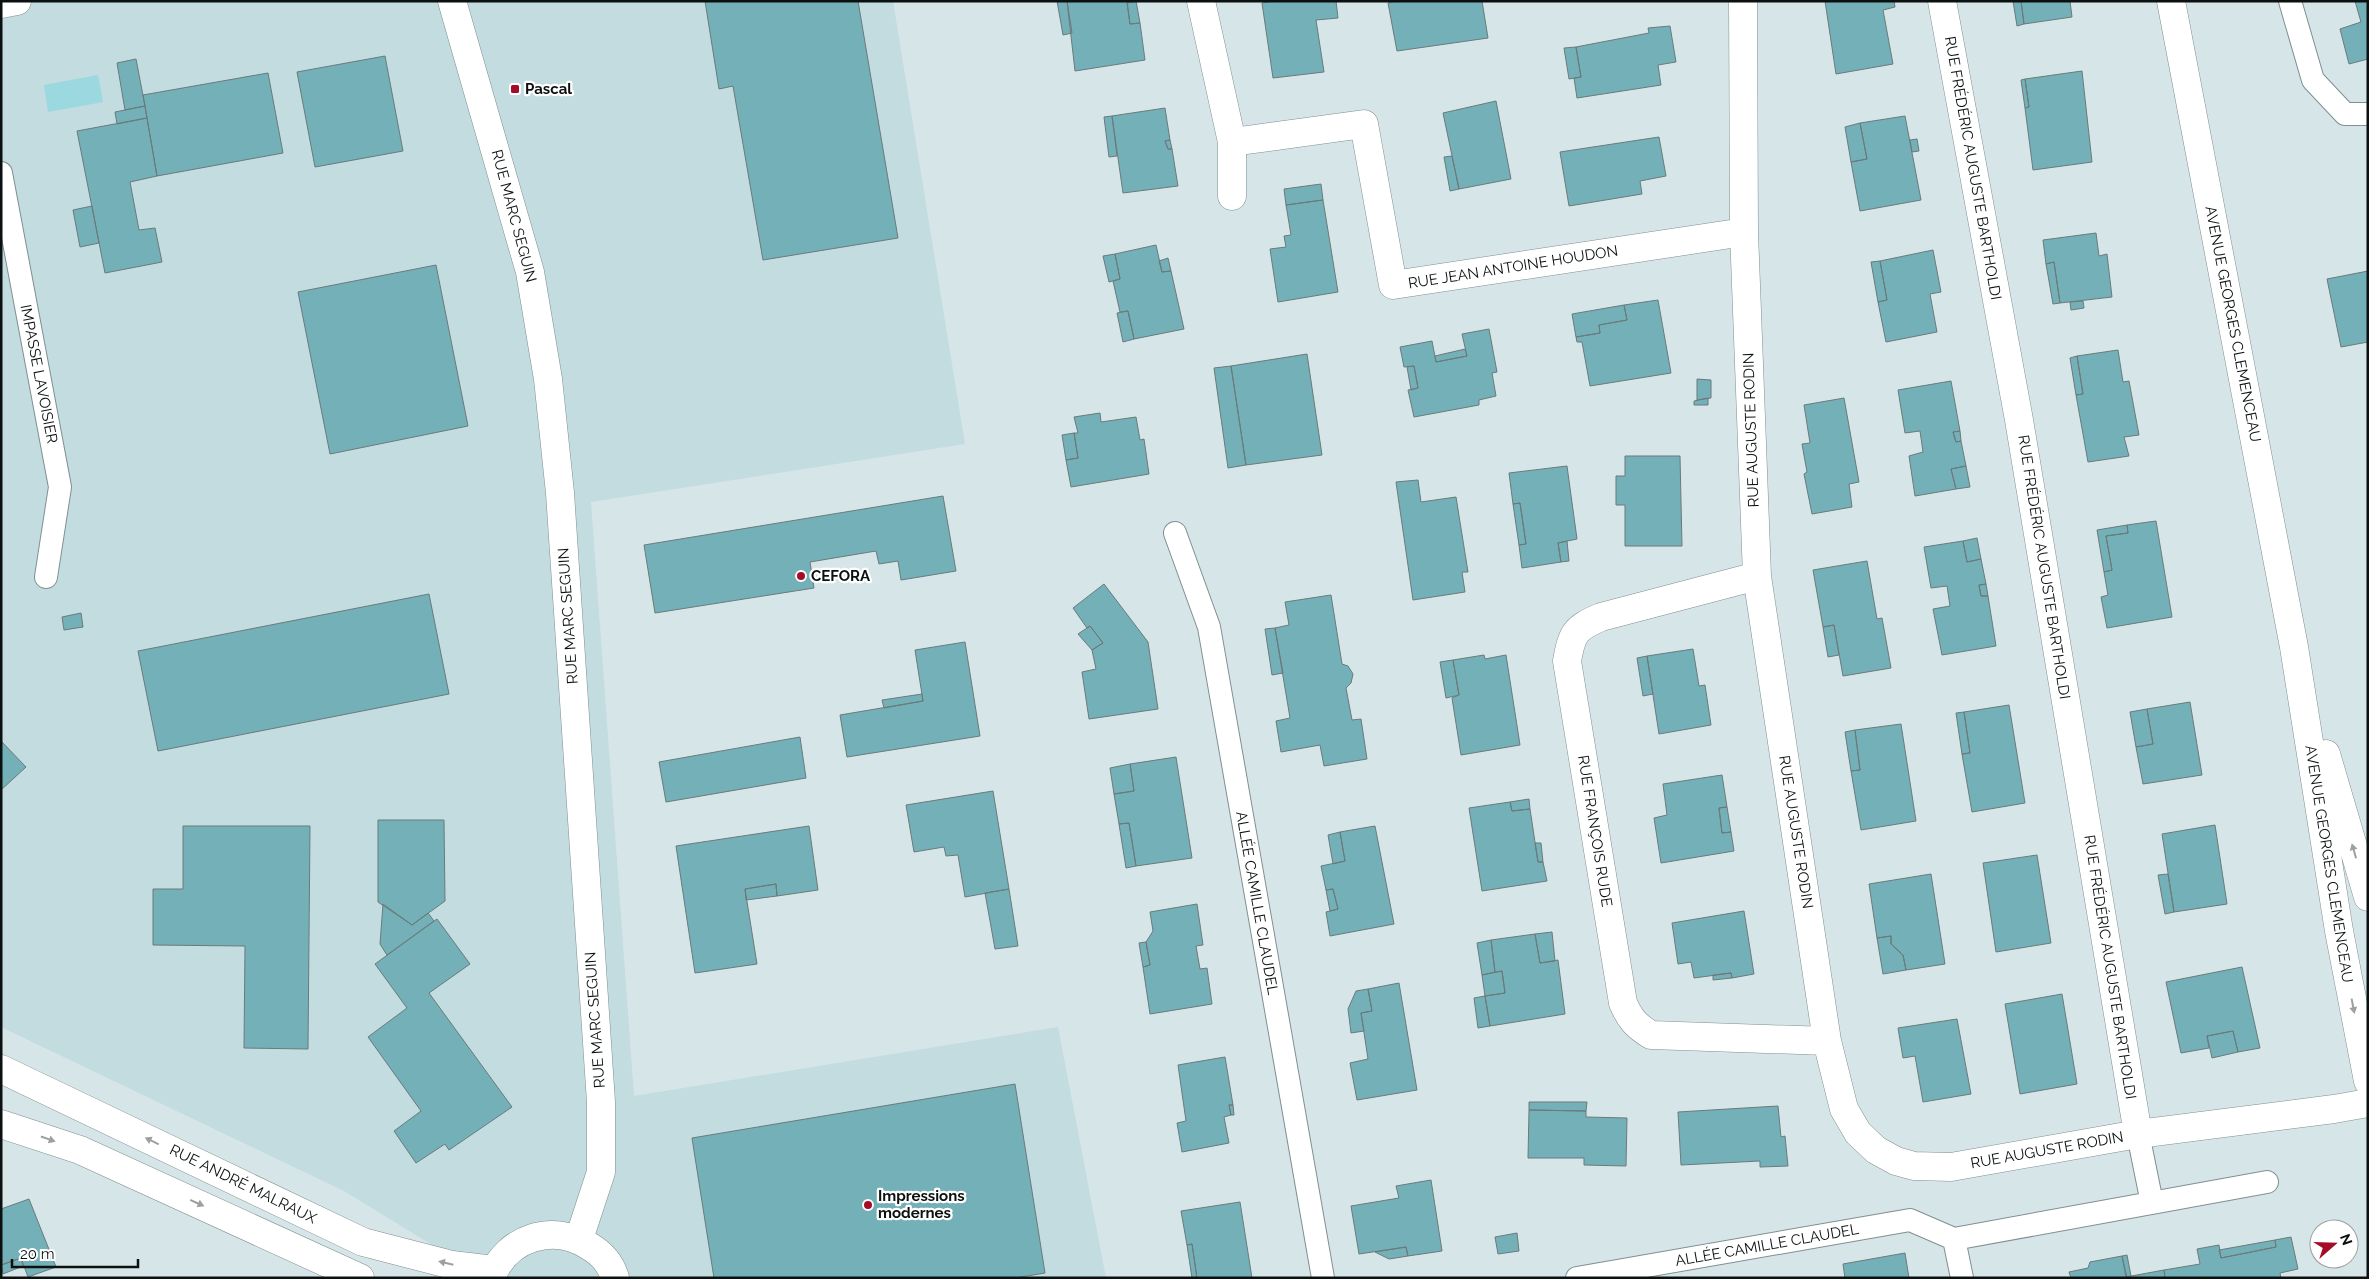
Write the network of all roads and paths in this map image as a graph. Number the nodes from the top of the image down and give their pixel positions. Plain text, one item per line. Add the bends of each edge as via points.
1 (17, 1) edge
2 (452, 1) edge
3 (1201, 1) edge
4 (1743, 1) edge
5 (1942, 1) edge
6 (2171, 1) edge
7 (2290, 1) edge
8 (1, 4) edge
9 (2368, 114) edge
10 (1232, 142) junction
11 (1, 173) edge
12 (1232, 196) dead end
13 (1744, 232) junction
14 (1175, 533) dead end
15 (1757, 576) junction
16 (46, 577) dead end
17 (2294, 647) junction
18 (2368, 897) edge
19 (1827, 1041) junction
20 (1, 1069) edge
21 (2368, 1081) edge
22 (2368, 1103) edge
23 (1, 1124) edge
24 (2138, 1134) junction
25 (2267, 1182) dead end
26 (2152, 1203) junction
27 (579, 1239) junction
28 (1954, 1239) junction
29 (492, 1274) edge
30 (360, 1278) edge
31 (615, 1278) edge
32 (1323, 1278) edge
33 (1577, 1278) edge
34 (1962, 1278) edge

1 - 8 street
2 - 27 street, RUE MARC SEGUIN via 530,272 548,379 560,493 601,1102 601,1172
3 - 10 street
4 - 13 street, RUE AUGUSTE RODIN
5 - 24 street, RUE FRÉDÉRIC AUGUSTE BARTHOLDI via 2019,420
6 - 17 street, AVENUE GEORGES CLEMENCEAU
7 - 9 lane via 2313,80 2345,114
10 - 12 street
10 - 13 street, RUE JEAN ANTOINE HOUDON via 1364,124 1392,285
11 - 16 lane, IMPASSE LAVOISIER via 60,487
13 - 15 street, RUE AUGUSTE RODIN
14 - 32 lane, ALLÉE CAMILLE CLAUDEL via 1209,627
15 - 19 street, RUE AUGUSTE RODIN
15 - 19 street, RUE FRANÇOIS RUDE via 1601,617 1580,626 1570,644 1566,661 1623,1003 1629,1016 1636,1026 1650,1035
18 -> 17 street, AVENUE GEORGES CLEMENCEAU
17 -> 21 street, AVENUE GEORGES CLEMENCEAU via 2338,930
19 - 24 street, RUE AUGUSTE RODIN via 1844,1110 1858,1133 1876,1150 1896,1161 1914,1166 1951,1167
29 -> 20 street, RUE ANDRÉ MALRAUX via 363,1242
22 - 24 street, RUE AUGUSTE RODIN
23 -> 30 street via 80,1150
24 - 26 lane
25 - 26 lane
26 - 28 lane
27 - 29 street via 560,1234 540,1235 521,1242 506,1254
27 - 31 street via 599,1252
28 - 33 lane, ALLÉE CAMILLE CLAUDEL via 1910,1220
28 - 34 lane

